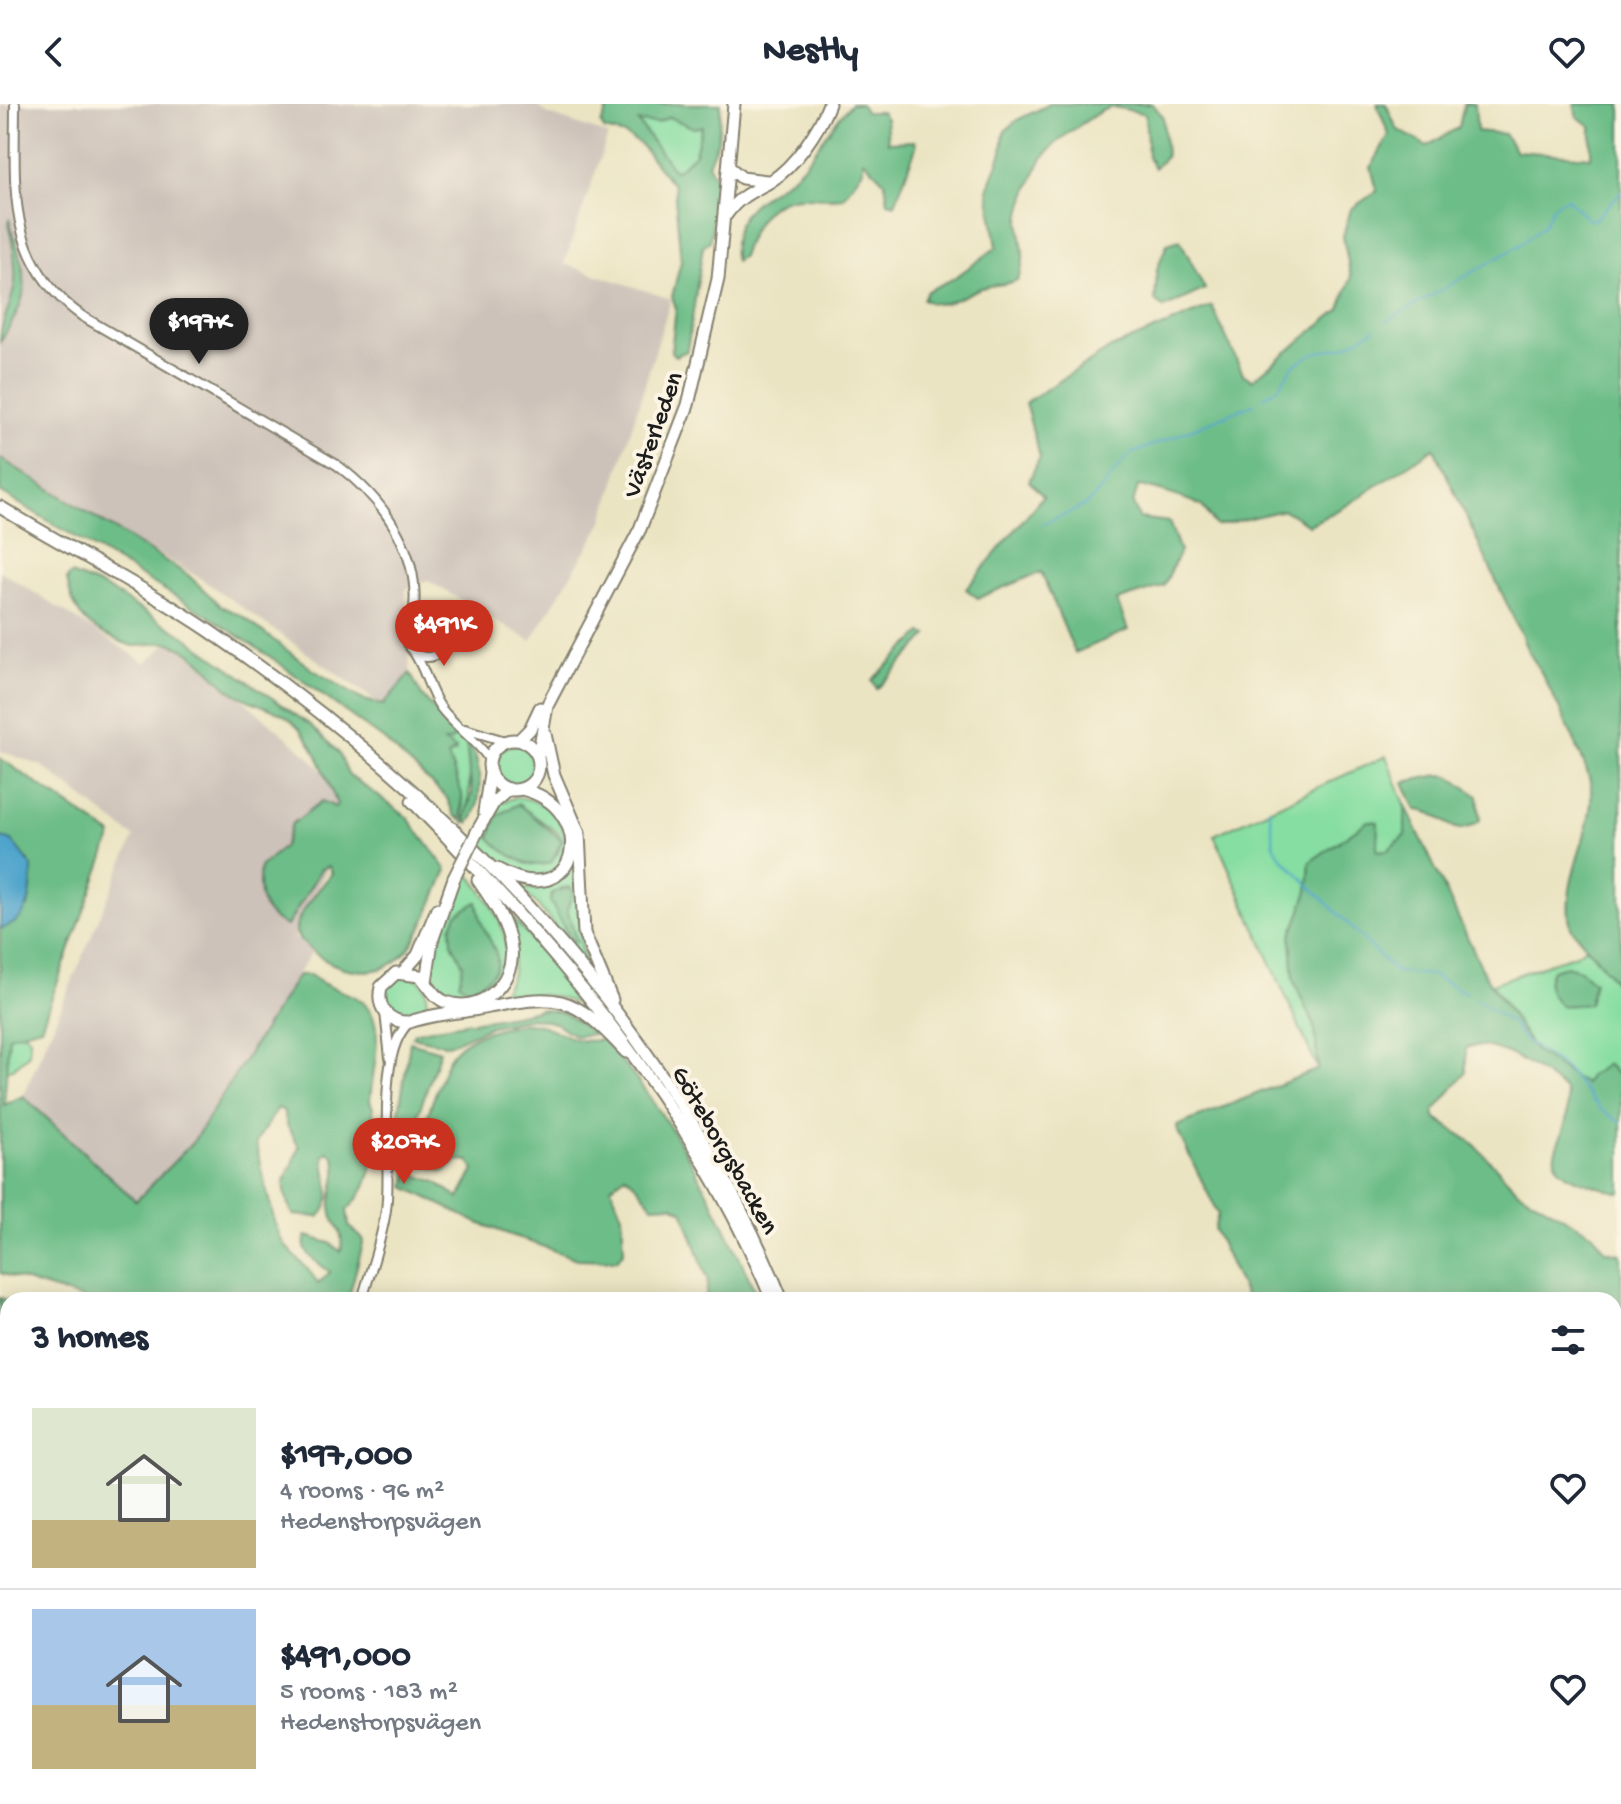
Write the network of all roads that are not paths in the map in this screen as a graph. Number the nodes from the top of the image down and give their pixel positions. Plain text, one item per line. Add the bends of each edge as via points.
1 (15, 104) edge
2 (732, 104) edge
3 (829, 104) edge
4 (730, 168) junction
5 (772, 180) junction
6 (726, 215) junction
7 (0, 507) edge
8 (0, 514) edge
9 (417, 600) junction
10 (431, 618) junction
11 (412, 623) junction
12 (413, 651) junction
13 (434, 654) junction
14 (424, 667) junction
15 (544, 717) junction
16 (460, 727) junction
17 (519, 740) junction
18 (505, 741) junction
19 (538, 757) junction
20 (489, 766) junction
21 (538, 772) junction
22 (515, 789) junction
23 (565, 799) junction
24 (480, 825) junction
25 (456, 848) junction
26 (485, 862) junction
27 (454, 878) junction
28 (404, 971) junction
29 (427, 984) junction
30 (385, 1012) junction
31 (414, 1020) junction
32 (625, 1025) junction
33 (391, 1063) junction
34 (651, 1079) junction
35 (364, 1292) edge
36 (768, 1292) edge
37 (778, 1292) edge

1 - 9 street via 15,206 23,239 47,285 129,346 357,480 375,496 402,540
2 - 4 highway, Västerleden
2 - 17 highway, Västerleden via 717,253 683,404 630,538 530,729
3 - 5 highway via 815,132
4 - 5 highway via 748,181
4 - 6 highway, Västerleden
5 - 6 highway via 746,192
6 - 15 highway, Västerleden via 705,343 674,447 640,529
7 - 26 highway via 171,607 298,694 371,754
8 - 25 highway via 191,626 295,700 370,762
9 - 10 street
9 - 11 street
10 - 11 street
10 - 13 street via 446,636
11 - 12 street via 407,636
12 - 13 street
12 - 14 street
13 - 14 street
14 - 16 street via 433,695
15 - 19 highway, Västerleden
15 - 23 highway via 549,760
16 - 18 street
16 - 20 street
17 - 18 highway
17 - 19 highway
18 - 20 highway
19 - 21 highway
20 - 22 highway via 495,782
20 - 24 highway
21 - 22 highway via 531,783
21 - 23 highway
22 - 24 highway via 498,797
22 - 26 highway via 544,797 564,817 572,843 569,861 558,875 533,883
23 - 32 highway via 580,845 584,933
24 - 27 highway, bridge
25 - 29 highway via 508,933 511,967 494,993 470,1004 444,1002
25 - 34 highway via 561,962
26 - 32 highway
27 - 28 highway via 418,955
27 - 29 highway via 428,955
28 - 29 highway
28 - 30 highway via 381,987
29 - 31 highway via 428,1008
30 - 31 highway via 396,1021
30 - 33 street
31 - 33 street via 400,1031
31 - 34 highway via 515,1001 559,1000 593,1017
32 - 37 highway, Göteborgsbacken via 705,1143
33 - 35 street via 387,1207
34 - 36 highway, Göteborgsbacken via 715,1178

